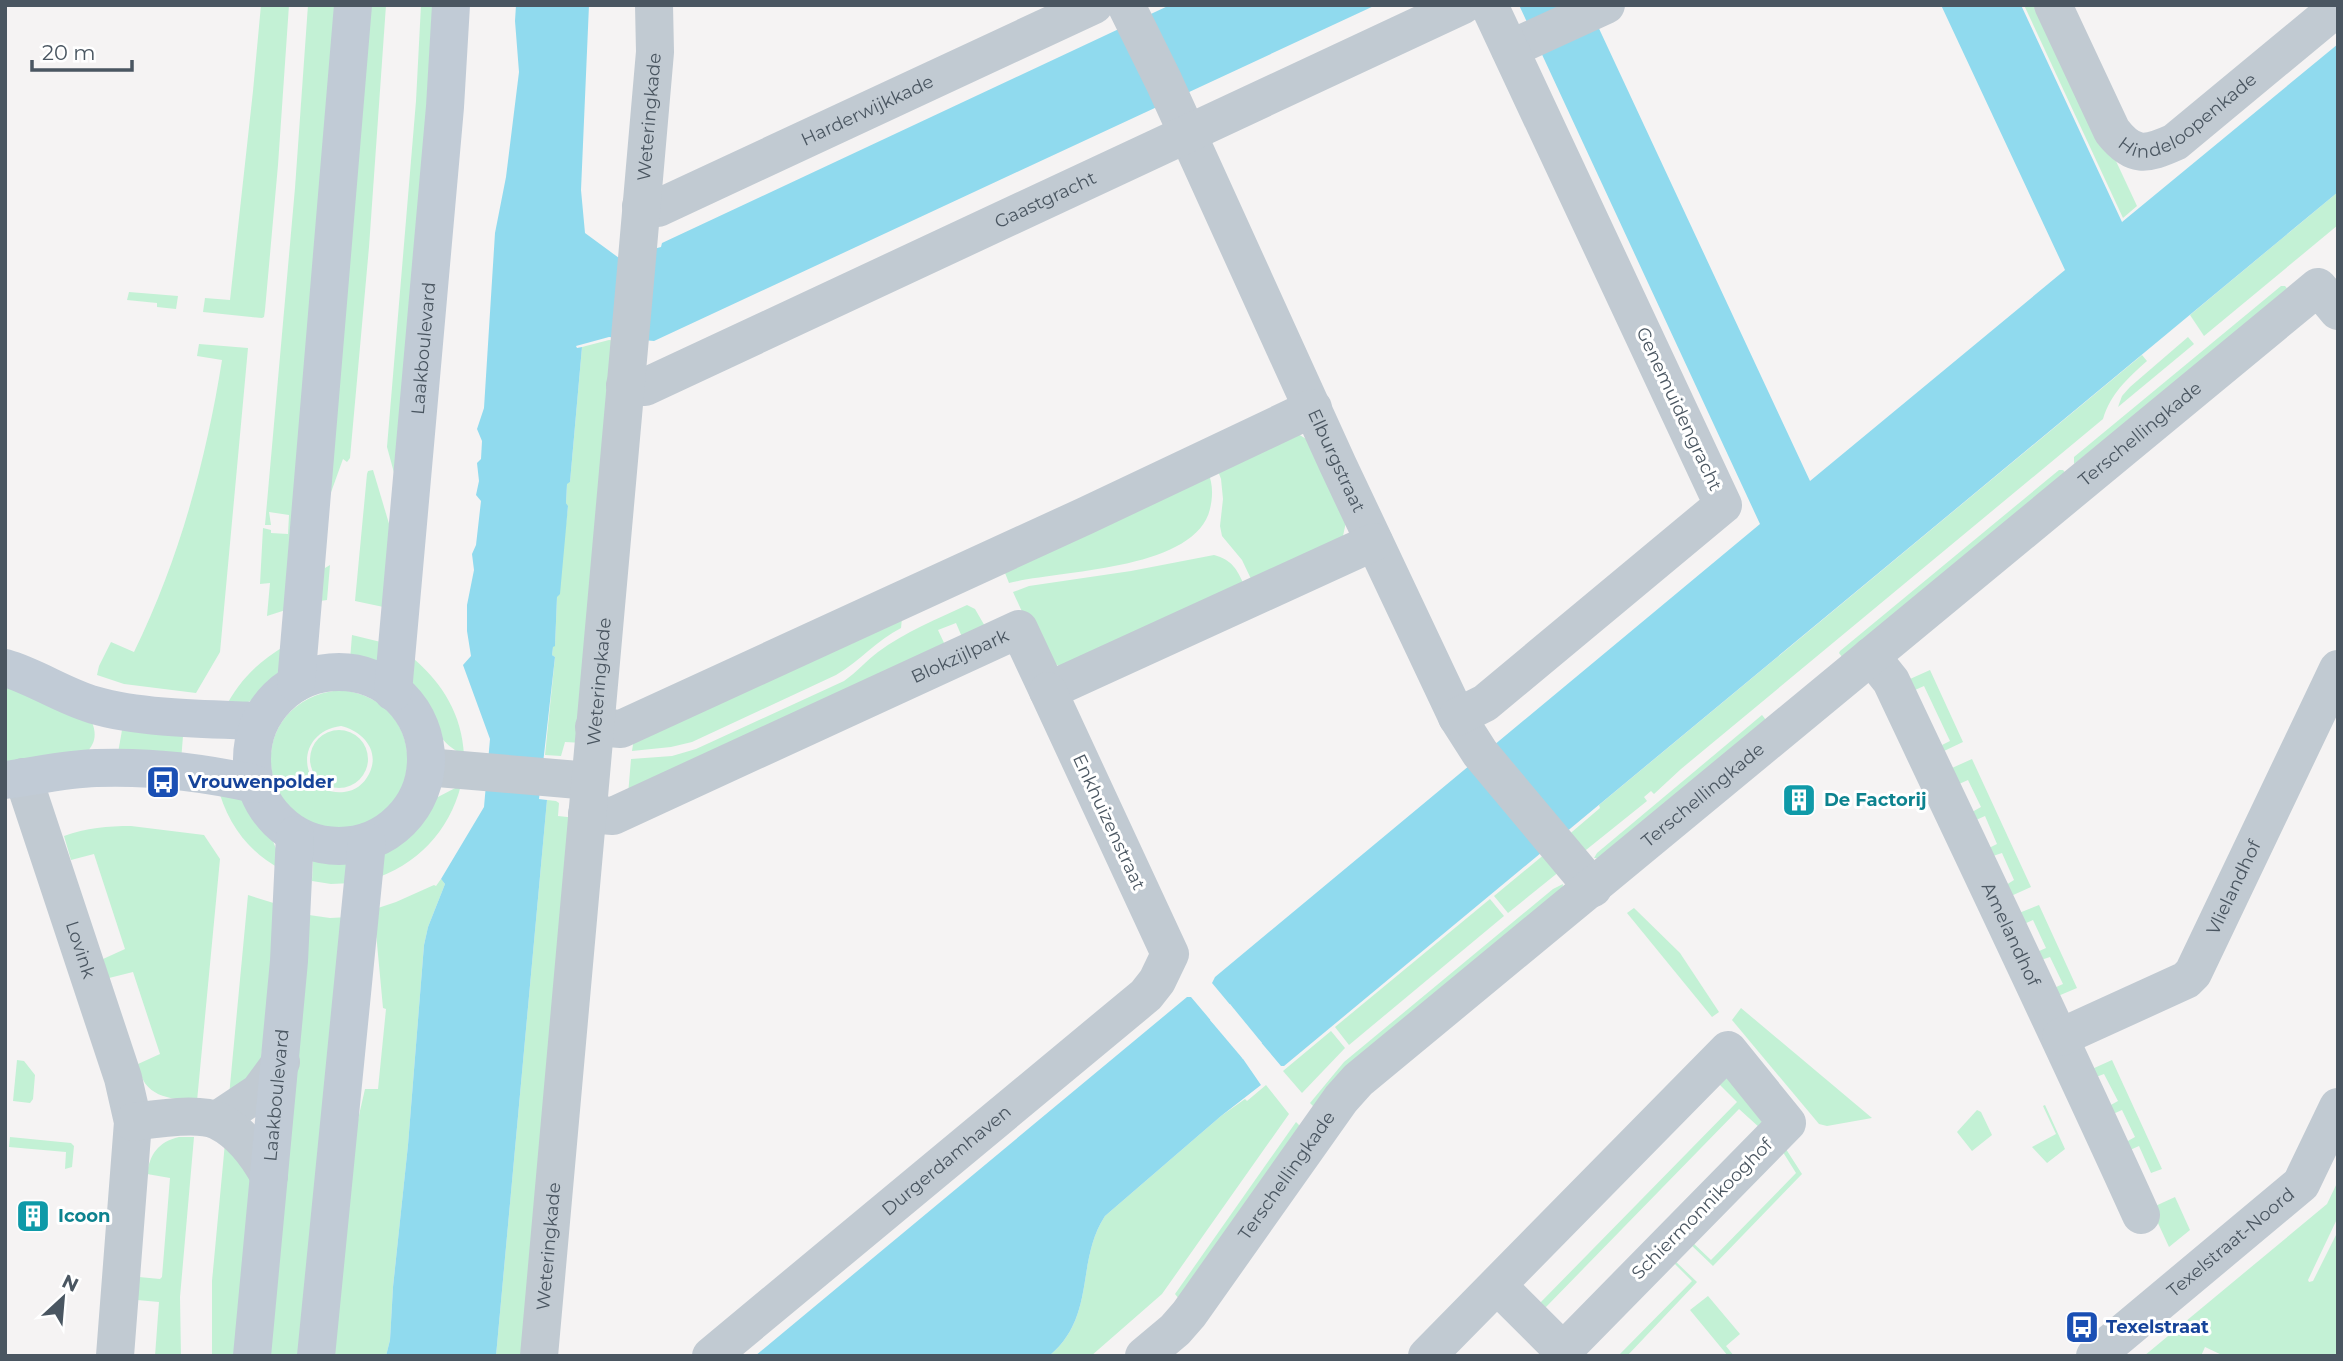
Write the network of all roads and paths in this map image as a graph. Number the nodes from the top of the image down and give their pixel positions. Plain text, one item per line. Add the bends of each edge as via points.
1 (353, 5) edge
2 (451, 5) edge
3 (654, 5) edge
4 (1094, 5) edge
5 (1463, 5) edge
6 (1489, 5) edge
7 (2053, 5) edge
8 (2338, 7) edge
9 (1601, 8) edge
10 (1134, 21) edge
11 (1521, 44) junction
12 (1186, 135) junction
13 (641, 206) junction
14 (2328, 299) edge
15 (625, 385) junction
16 (1313, 408) junction
17 (1374, 542) junction
18 (1871, 656) junction
19 (5, 667) edge
20 (2338, 669) edge
21 (296, 683) junction
22 (1048, 691) junction
23 (393, 692) junction
24 (106, 708) junction
25 (1457, 717) junction
26 (260, 721) junction
27 (594, 727) junction
28 (426, 767) junction
29 (94, 768) junction
30 (14, 778) edge
31 (255, 784) junction
32 (588, 798) junction
33 (295, 835) junction
34 (367, 842) junction
35 (1593, 888) junction
36 (1170, 954) joint
37 (2061, 1037) junction
38 (281, 1062) junction
39 (2338, 1107) edge
40 (217, 1120) junction
41 (133, 1122) junction
42 (270, 1176) junction
43 (2141, 1215) dead end
44 (1497, 1285) junction
45 (115, 1356) edge
46 (252, 1356) edge
47 (316, 1356) edge
48 (539, 1356) edge
49 (711, 1356) edge
50 (1144, 1356) edge
51 (1427, 1356) edge
52 (2095, 1356) edge

1 - 21 main road
2 - 23 main road, Laakboulevard
3 - 13 street, Weteringkade via 655,52
4 - 13 street, Harderwijkkade via 658,208
5 - 12 street, Gaastgracht
6 - 11 street, Genemuidengracht
7 - 8 street, Hindeloopenkade via 2112,131 2123,145 2147,152 2175,142
9 - 11 street
10 - 12 street, Elburgstraat
11 - 25 street, Genemuidengracht via 1723,505 1485,703
12 - 15 street, Gaastgracht via 645,387
12 - 16 street, Elburgstraat
13 - 15 street, Weteringkade
14 - 18 street, Terschellingkade
15 - 27 street, Weteringkade
16 - 17 street, Elburgstraat
16 - 27 street via 621,729
17 - 22 street
17 - 25 street, Elburgstraat
18 - 35 street, Terschellingkade
18 - 37 street, Amelandhof via 1891,681
19 - 24 main road
20 - 37 street, Vlielandhof via 2193,973
21 - 23 main road via 338,672 369,677
21 - 26 main road
22 - 32 street, Blokzijlpark via 1019,629 613,816
22 - 36 street, Enkhuizenstraat
23 - 28 main road via 416,719
24 - 26 main road
24 - 29 main road via 108,736
25 - 35 street, Elburgstraat via 1480,753
26 - 31 main road via 252,751
27 - 32 street, Weteringkade
28 - 32 street, Blokzijlpark via 545,777
28 - 34 main road via 411,809 398,824
29 - 30 main road
29 - 31 main road via 160,768
30 - 41 street, Lovink via 123,1078
31 - 33 main road via 276,820
32 - 48 street, Weteringkade
33 - 34 main road via 335,847
33 - 38 main road, Laakboulevard
34 - 47 main road
35 - 50 street, Terschellingkade via 1347,1092 1189,1314
36 - 49 street, Durgerdamhaven via 1146,995
37 - 43 street, Amelandhof
38 - 40 street via 259,1092
38 - 42 main road, Laakboulevard
39 - 52 street, Texelstraat-Noord via 2301,1184
40 - 41 street via 176,1116
40 - 42 street via 250,1146
41 - 45 street, Lovink
42 - 46 main road, Laakboulevard
44 - 44 street, Schiermonnikooghof via 1728,1051 1787,1123 1563,1351
44 - 51 street, Schiermonnikooghof

